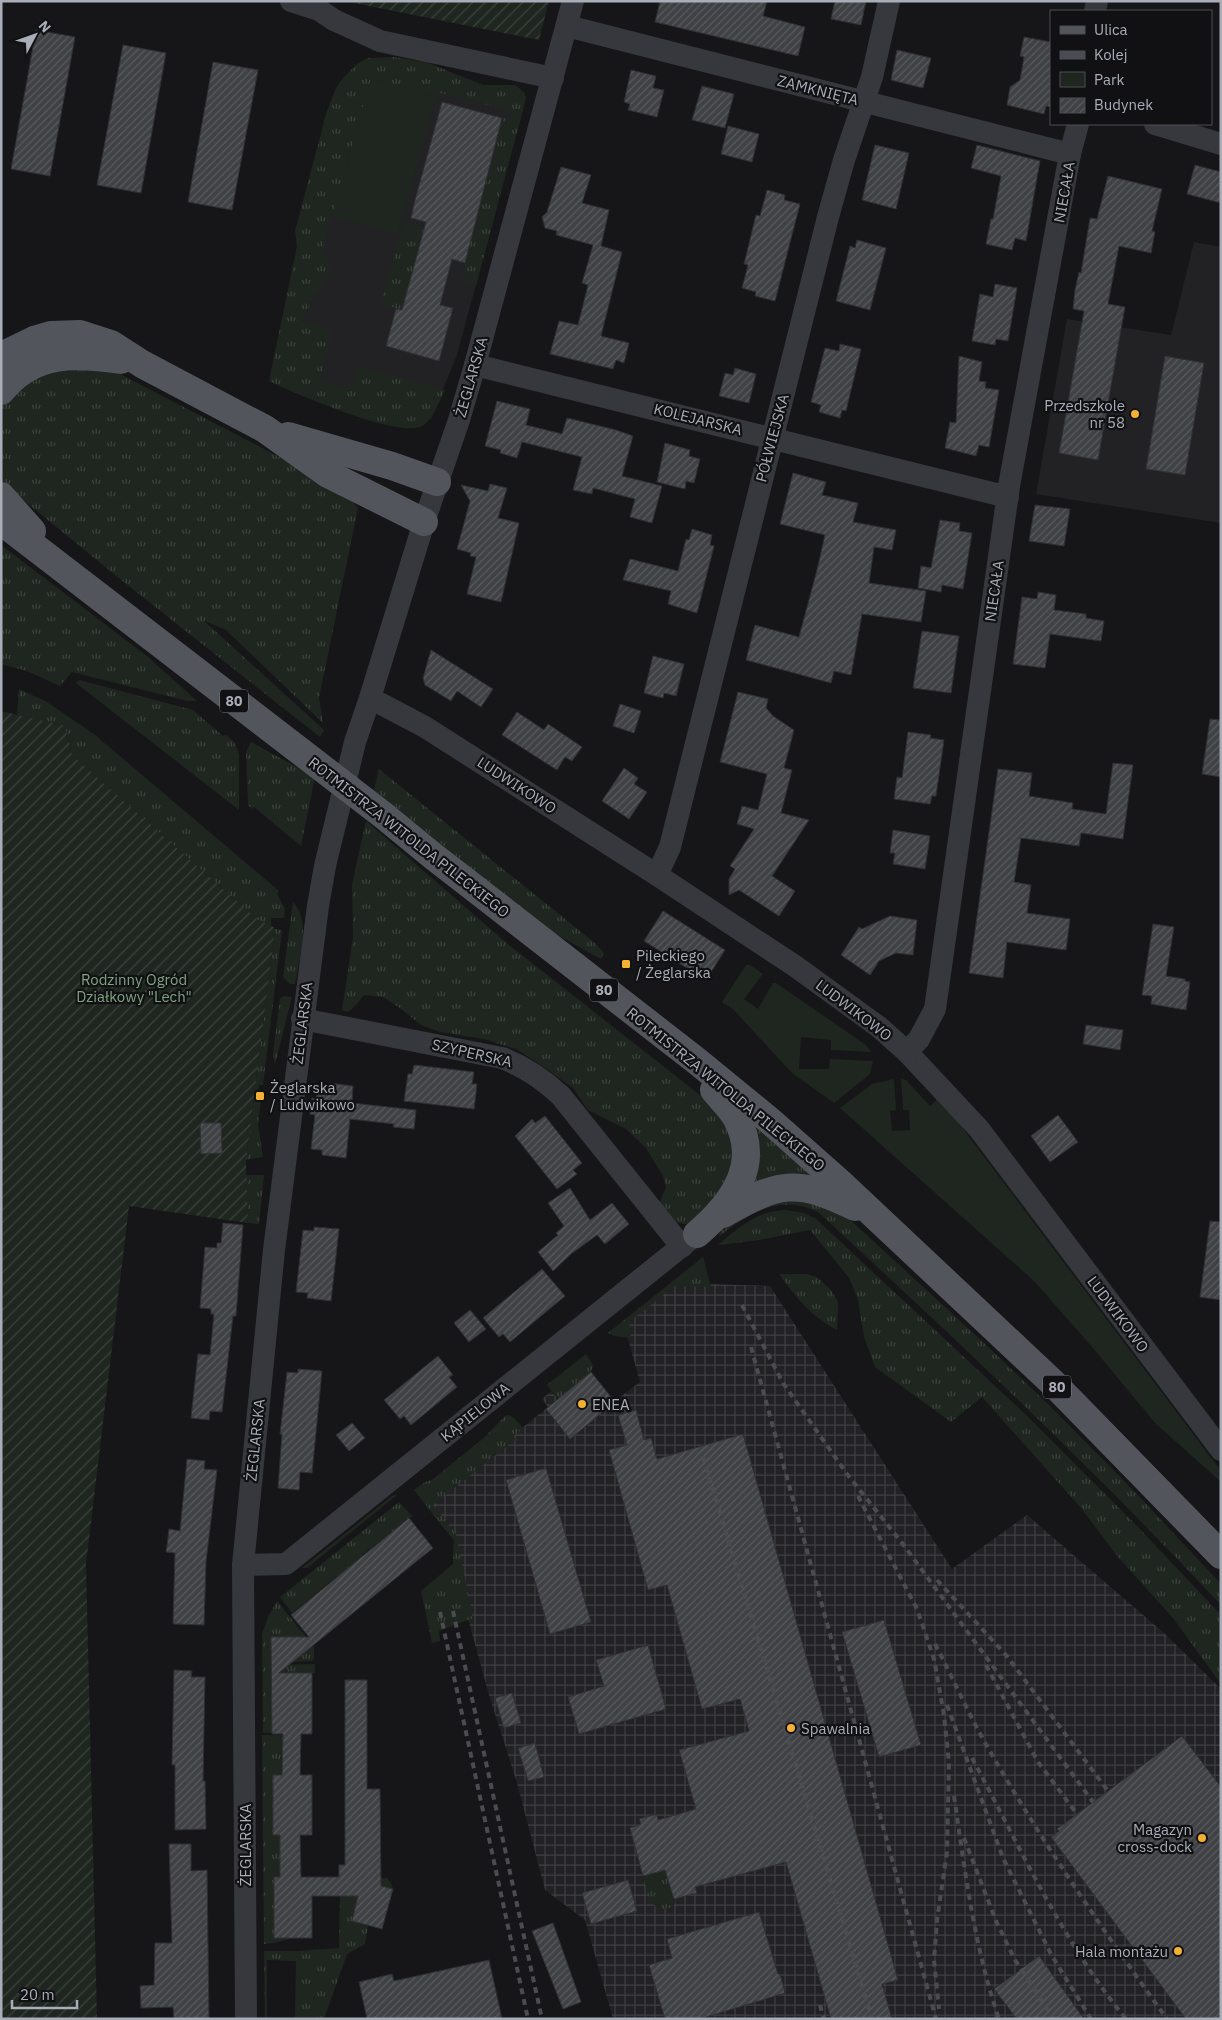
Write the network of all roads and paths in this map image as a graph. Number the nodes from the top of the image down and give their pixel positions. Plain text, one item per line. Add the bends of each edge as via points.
1 (290, 1) edge
2 (573, 1) edge
3 (889, 1) edge
4 (567, 26) junction
5 (553, 78) junction
6 (864, 102) junction
7 (1078, 125) edge
8 (1158, 125) edge
9 (1221, 144) edge
10 (1070, 154) junction
11 (1, 356) edge
12 (142, 364) junction
13 (476, 365) junction
14 (1, 391) edge
15 (266, 429) junction
16 (773, 438) junction
17 (437, 482) junction
18 (1, 496) edge
19 (1008, 497) junction
20 (1, 521) edge
21 (424, 522) junction
22 (71, 575) junction
23 (370, 698) junction
24 (657, 875) junction
25 (302, 1019) junction
26 (663, 1036) junction
27 (907, 1052) junction
28 (887, 1226) junction
29 (697, 1233) junction
30 (1221, 1450) edge
31 (1221, 1556) edge
32 (243, 1565) junction
33 (246, 2019) edge

1 - 5 street via 318,10 380,41
2 - 4 street, ŻEGLARSKA
3 - 6 street, PÓŁWIEJSKA
4 - 5 street, ŻEGLARSKA
4 - 6 street, ZAMKNIĘTA
5 - 13 street, ŻEGLARSKA
6 - 10 street, ZAMKNIĘTA
6 - 16 street, PÓŁWIEJSKA via 828,217
7 - 10 street, NIECAŁA
8 - 9 street
10 - 19 street, NIECAŁA
11 - 12 main road via 51,335 80,334 111,344
12 - 14 main road via 97,356 54,358 24,370
12 - 15 main road
13 - 16 street, KOLEJARSKA
13 - 17 street, ŻEGLARSKA
15 - 17 main road
15 - 21 main road via 328,474
16 - 19 street, KOLEJARSKA
16 - 24 street, PÓŁWIEJSKA via 670,846
17 - 21 street, ŻEGLARSKA
18 - 22 main road
19 - 27 street, NIECAŁA via 935,1009 919,1039
20 - 22 main road, ROTMISTRZA WITOLDA PILECKIEGO / 80
21 - 23 street, ŻEGLARSKA
22 - 26 main road, ROTMISTRZA WITOLDA PILECKIEGO / 80
23 - 24 street, LUDWIKOWO via 425,727
23 - 25 street, ŻEGLARSKA via 353,749 326,866
24 - 27 street, LUDWIKOWO via 795,966 864,1015
25 - 29 street, SZYPERSKA via 502,1058 518,1064 561,1096
25 - 32 street, ŻEGLARSKA via 274,1250
26 - 28 main road, ROTMISTRZA WITOLDA PILECKIEGO / 80 via 770,1121
26 - 29 main road via 735,1116 746,1143 747,1159 738,1188
27 - 30 street, LUDWIKOWO via 978,1129
28 - 29 main road via 838,1198 796,1187 767,1191
28 - 31 main road, ROTMISTRZA WITOLDA PILECKIEGO / 80 via 1054,1384
29 - 32 street, KĄPIELOWA via 286,1564
32 - 33 street, ŻEGLARSKA

